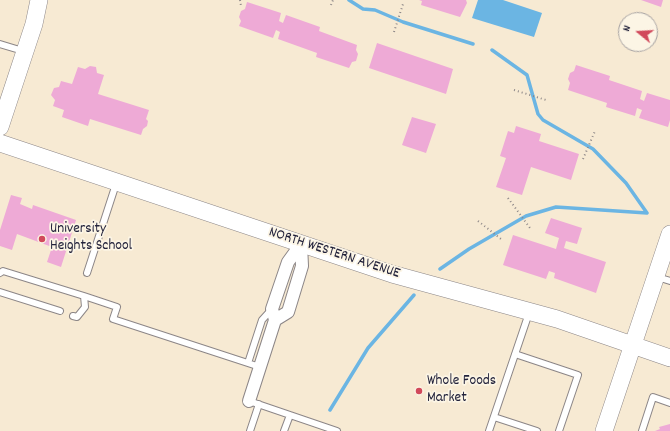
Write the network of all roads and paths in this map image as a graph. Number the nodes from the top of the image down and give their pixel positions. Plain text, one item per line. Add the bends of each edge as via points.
1 (39, 0) edge
2 (240, 0) edge
3 (333, 0) edge
4 (402, 4) dead end
5 (331, 5) dead end
6 (241, 6) dead end
7 (394, 32) dead end
8 (0, 44) edge
9 (24, 52) junction
10 (514, 90) dead end
11 (546, 100) dead end
12 (0, 127) edge
13 (595, 131) dead end
14 (0, 143) edge
15 (583, 159) dead end
16 (117, 181) junction
17 (508, 198) dead end
18 (478, 221) dead end
19 (530, 228) dead end
20 (670, 234) edge
21 (501, 239) dead end
22 (301, 244) junction
23 (0, 272) edge
24 (87, 273) dead end
25 (663, 278) edge
26 (0, 292) edge
27 (84, 296) junction
28 (60, 311) dead end
29 (529, 312) junction
30 (273, 315) junction
31 (73, 316) dead end
32 (633, 345) junction
33 (515, 354) junction
34 (670, 358) edge
35 (248, 363) junction
36 (260, 367) junction
37 (254, 403) junction
38 (670, 403) edge
39 (290, 415) junction
40 (494, 417) junction
41 (250, 431) edge
42 (284, 431) edge
43 (337, 431) edge
44 (489, 431) edge
45 (537, 431) edge
46 (559, 431) edge
47 (604, 431) edge
48 (642, 431) edge

1 - 9 main road
2 - 6 path
3 - 5 path
4 - 7 path
8 - 9 lane
9 - 12 main road
10 - 11 path
13 - 15 path
14 - 16 main road, NORTH WESTERN AVENUE
16 - 22 main road, NORTH WESTERN AVENUE
16 - 24 lane
17 - 19 path
18 - 21 path
20 - 25 main road
22 - 29 main road, NORTH WESTERN AVENUE via 392,274
22 - 30 street via 288,262
23 - 27 lane
25 - 32 main road
26 - 28 lane
27 - 31 lane via 85,308 78,317
27 - 35 lane via 116,307 113,319
29 - 32 main road, NORTH WESTERN AVENUE
29 - 33 lane
30 - 35 lane via 262,320
30 - 36 street
32 - 34 main road, NORTH WESTERN AVENUE
32 - 47 main road
33 - 40 lane
33 - 46 lane via 578,375
35 - 36 lane
36 - 37 street
37 - 39 lane
37 - 41 lane
38 - 48 lane via 654,397
39 - 42 lane
39 - 43 lane
40 - 44 lane
40 - 45 lane

